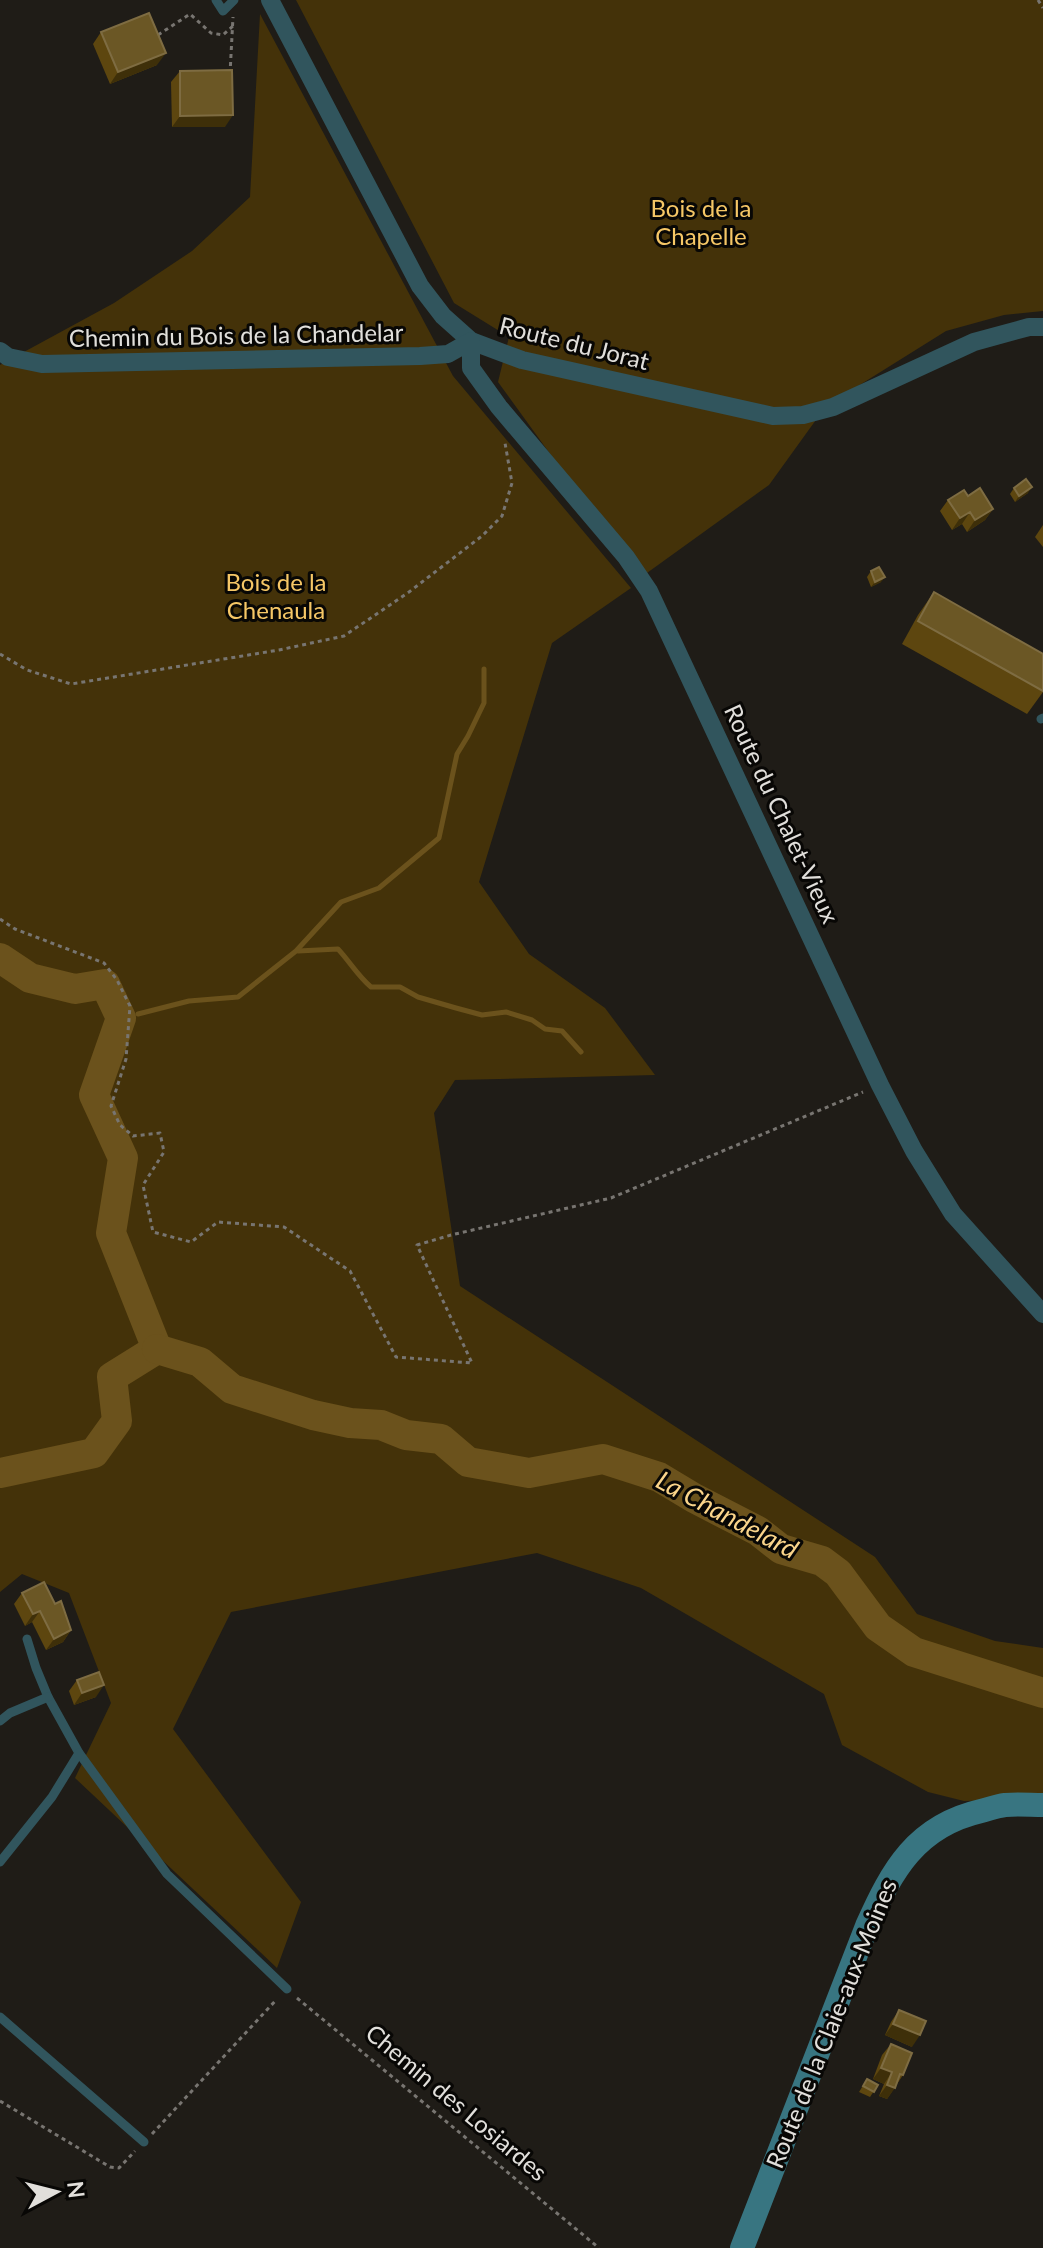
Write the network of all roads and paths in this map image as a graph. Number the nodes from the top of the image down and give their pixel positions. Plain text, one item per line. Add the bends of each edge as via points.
1 (216, 0) edge
2 (270, 0) edge
3 (1038, 0) edge
4 (233, 2) edge
5 (1043, 8) edge
6 (234, 25) junction
7 (148, 42) edge
8 (229, 86) edge
9 (1043, 327) edge
10 (471, 341) junction
11 (0, 351) edge
12 (499, 407) junction
13 (0, 654) edge
14 (0, 919) edge
15 (880, 1085) junction
16 (1043, 1314) edge
17 (27, 1639) dead end
18 (48, 1697) junction
19 (0, 1721) edge
20 (79, 1753) junction
21 (1043, 1805) edge
22 (0, 1862) edge
23 (287, 1989) junction
24 (0, 2017) edge
25 (0, 2101) edge
26 (144, 2142) junction
27 (599, 2248) edge
28 (742, 2248) edge

1 - 4 lane via 223,11
2 - 10 street, Route du Jorat via 420,286
3 - 5 path
4 - 6 path
6 - 7 path via 223,35 211,33 190,14
6 - 8 path
9 - 10 street, Route du Jorat via 974,342 833,407 773,416 522,360
10 - 11 street, Chemin du Bois de la Chandelar via 448,354 301,360 42,364
10 - 12 street, Route du Chalet-Vieux via 471,368
12 - 13 path via 512,483 502,516 409,592 344,636 71,684 27,670
12 - 15 street, Route du Chalet-Vieux via 649,591
14 - 15 path via 104,963 130,1006 126,1059 111,1106 133,1136 160,1133 164,1152 143,1185 153,1232 191,1242 218,1222 284,1227 350,1271 396,1357 472,1363 417,1245 611,1198
15 - 16 street, Route du Chalet-Vieux via 953,1214
17 - 18 lane
18 - 19 lane
18 - 20 lane
20 - 22 lane
20 - 23 lane via 167,1874
21 - 28 main road, Route de la Claie-aux-Moines via 1004,1805 962,1815 931,1831 904,1856 867,1926
23 - 26 path
23 - 27 path, Chemin des Losiardes
24 - 26 lane
25 - 26 path via 110,2167 119,2168

